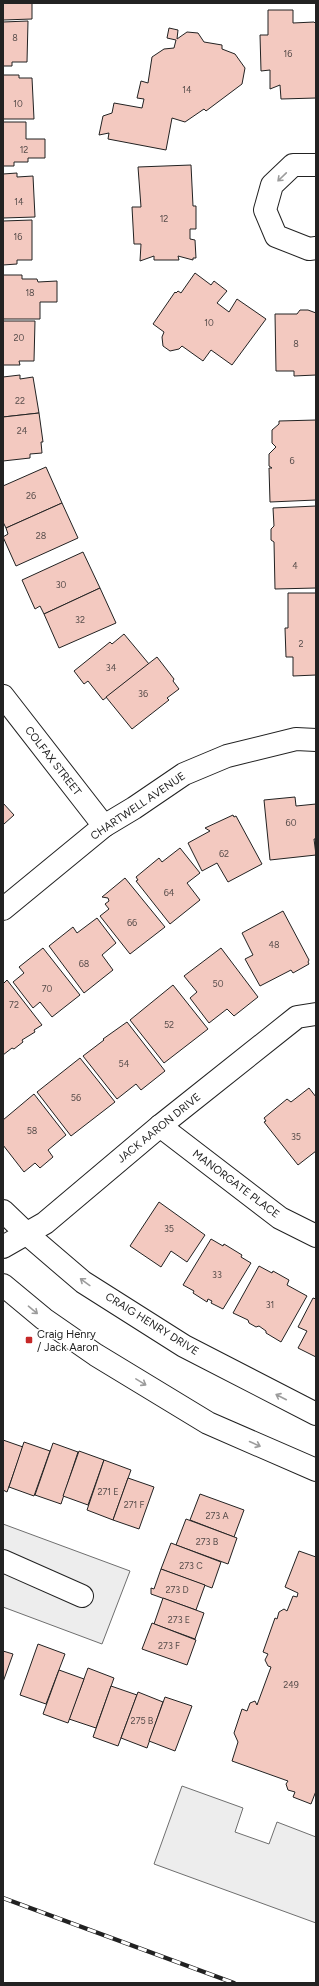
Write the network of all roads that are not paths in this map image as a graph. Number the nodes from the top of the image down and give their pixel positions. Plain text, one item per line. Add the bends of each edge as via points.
1 (316, 165) edge
2 (316, 248) edge
3 (3, 696) edge
4 (316, 740) edge
5 (104, 826) junction
6 (3, 909) edge
7 (316, 1014) edge
8 (160, 1126) junction
9 (3, 1211) edge
10 (27, 1234) junction
11 (316, 1236) edge
12 (3, 1247) edge
13 (3, 1285) edge
14 (316, 1414) edge
15 (316, 1470) edge
16 (3, 1562) edge
17 (82, 1596) dead end

1 -> 2 street via 293,165 272,186 265,210 276,236 309,249
3 - 5 street, COLFAX STREET
4 - 5 street, CHARTWELL AVENUE via 296,739 227,756 184,774
5 - 6 street, CHARTWELL AVENUE
7 - 8 street, JACK AARON DRIVE via 297,1017
8 - 10 street, JACK AARON DRIVE via 55,1215
8 - 11 street, MANORGATE PLACE via 280,1218
9 - 10 street, CRAIG HENRY DRIVE
10 - 12 street, JACK AARON DRIVE
14 -> 10 street, CRAIG HENRY DRIVE via 184,1346 83,1282
13 -> 15 street via 44,1319 96,1355 208,1423
16 - 17 street

